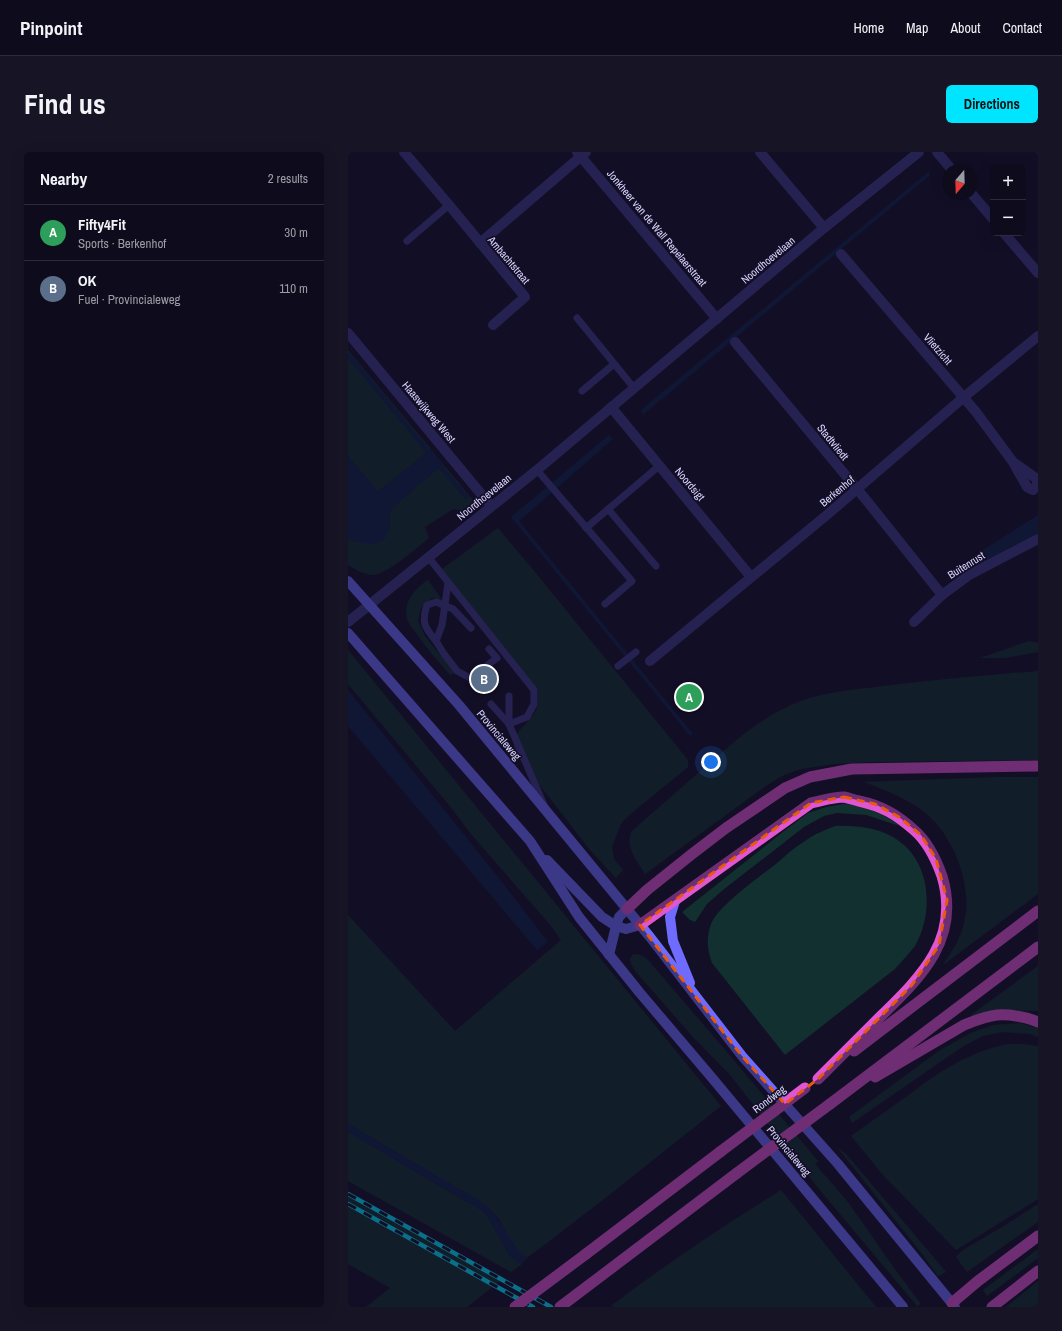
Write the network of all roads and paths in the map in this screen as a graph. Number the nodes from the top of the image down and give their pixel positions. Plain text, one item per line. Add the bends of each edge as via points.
1 (404, 152) edge
2 (760, 152) edge
3 (919, 152) edge
4 (937, 152) edge
5 (581, 153) edge
6 (947, 164) edge
7 (977, 200) edge
8 (449, 205) junction
9 (990, 215) edge
10 (824, 228) junction
11 (1006, 236) edge
12 (407, 241) dead end
13 (480, 243) junction
14 (841, 254) dead end
15 (1038, 274) edge
16 (577, 318) dead end
17 (718, 319) junction
18 (493, 325) dead end
19 (348, 333) edge
20 (1038, 336) edge
21 (735, 342) dead end
22 (614, 364) junction
23 (634, 388) junction
24 (582, 391) dead end
25 (964, 397) junction
26 (611, 407) junction
27 (1013, 462) dead end
28 (659, 466) junction
29 (537, 470) junction
30 (857, 490) junction
31 (491, 506) junction
32 (608, 509) junction
33 (586, 528) junction
34 (1038, 539) edge
35 (429, 558) junction
36 (656, 566) dead end
37 (751, 577) junction
38 (348, 581) edge
39 (448, 583) junction
40 (942, 595) junction
41 (605, 604) dead end
42 (369, 605) junction
43 (445, 607) junction
44 (348, 622) edge
45 (914, 622) dead end
46 (471, 628) dead end
47 (348, 633) edge
48 (436, 642) junction
49 (489, 649) dead end
50 (636, 652) dead end
51 (650, 661) dead end
52 (618, 666) dead end
53 (485, 667) dead end
54 (472, 679) dead end
55 (509, 696) dead end
56 (491, 704) dead end
57 (509, 724) junction
58 (1038, 766) edge
59 (547, 811) junction
60 (530, 841) junction
61 (675, 901) junction
62 (627, 909) junction
63 (1038, 911) edge
64 (640, 925) junction
65 (616, 926) junction
66 (1038, 947) edge
67 (609, 955) junction
68 (695, 994) junction
69 (1038, 1022) edge
70 (818, 1079) junction
71 (835, 1101) junction
72 (1038, 1236) edge
73 (1038, 1271) edge
74 (952, 1306) edge
75 (515, 1307) edge
76 (560, 1307) edge
77 (903, 1307) edge
78 (992, 1307) edge

1 - 8 street, Ambachtstraat
2 - 10 street
3 - 10 street, Noordhoevelaan
4 - 6 street
5 - 13 street
5 - 17 street, Jonkheer van de Wall Repelaerstraat
7 - 9 street
8 - 12 lane
8 - 13 street, Ambachtstraat
10 - 17 street, Noordhoevelaan
11 - 15 street
13 - 18 street, Ambachtstraat via 525,297
14 - 25 street, Vlietzicht
16 - 22 lane
17 - 23 street, Noordhoevelaan
19 - 31 street, Haaswijkweg West
20 - 25 street, Berkenhof
21 - 30 street, Stadtvliedt
22 - 23 lane
22 - 24 lane
23 - 26 street, Noordhoevelaan
25 - 27 street, Vlietzicht
25 - 30 street, Berkenhof
26 - 28 street, Noordsigt
26 - 29 street, Noordhoevelaan
28 - 32 lane
28 - 37 street, Noordsigt
29 - 31 street, Noordhoevelaan
29 - 33 lane
30 - 37 street, Berkenhof
30 - 40 street, Stadtvliedt
31 - 35 street, Noordhoevelaan
32 - 33 lane
32 - 36 lane
33 - 41 lane via 632,582
34 - 40 street, Buitenrust via 969,575
35 - 39 lane
35 - 42 street, Noordhoevelaan
37 - 51 street, Berkenhof
38 - 42 main road, Provincialeweg
39 - 43 lane
39 - 57 lane via 534,690 534,704 527,716
40 - 45 street, Buitenrust
42 - 44 street, Noordhoevelaan
42 - 59 main road, Provincialeweg via 459,705
43 - 46 lane via 453,609
43 - 48 lane
43 - 48 lane via 436,602 427,605 425,612 424,622
47 - 60 main road, Provincialeweg
48 - 54 lane via 457,671
49 - 53 lane via 496,658
50 - 52 lane
55 - 57 lane
56 - 57 lane
57 - 59 lane
58 - 62 highway via 852,769 810,777 785,788 726,828 647,890
59 - 62 main road, Provincialeweg
60 - 65 main road, Provincialeweg via 591,907
60 - 67 main road, Provincialeweg via 579,917
61 - 64 highway
61 - 68 main road, Provincialeweg via 670,917 673,941
61 - 70 highway via 811,803 844,797 875,804 899,817 921,835 936,859 946,894 946,917 939,945 930,962 912,985
62 - 64 main road, Provincialeweg
62 - 65 main road via 619,916
63 - 70 highway, Rondweg
64 - 65 main road via 626,928
64 - 68 main road, Provincialeweg
65 - 67 main road
66 - 71 highway
67 - 77 main road, Provincialeweg
68 - 74 main road, Provincialeweg via 742,1056 838,1164
69 - 71 highway via 1030,1018 998,1015 976,1020
70 - 75 highway, Rondweg, bridge
71 - 76 highway, bridge
72 - 74 highway via 978,1281
73 - 78 highway

